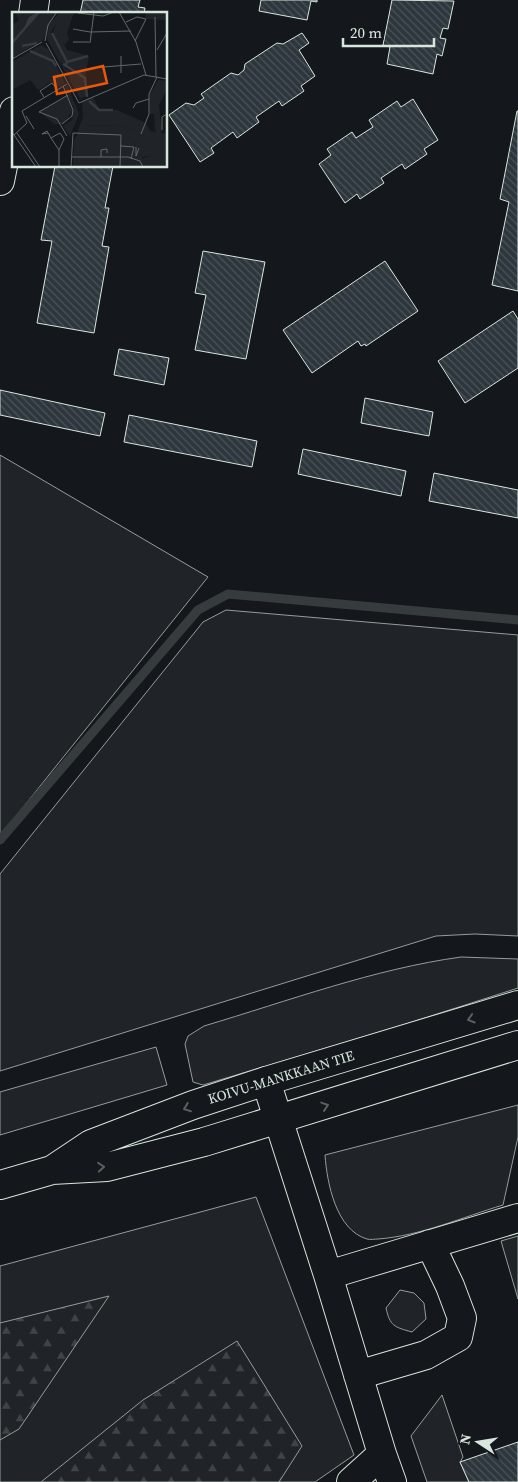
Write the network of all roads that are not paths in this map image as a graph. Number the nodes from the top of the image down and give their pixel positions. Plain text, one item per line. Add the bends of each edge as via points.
1 (12, 122) edge
2 (0, 181) edge
3 (518, 1005) edge
4 (518, 1045) edge
5 (266, 1081) junction
6 (278, 1120) junction
7 (52, 1170) junction
8 (0, 1185) edge
9 (518, 1218) edge
10 (430, 1244) junction
11 (328, 1275) junction
12 (358, 1375) junction
13 (382, 1454) junction
14 (351, 1482) edge
15 (392, 1482) edge

1 - 2 main road
3 -> 5 main road, KOIVU-MANKKAAN TIE
6 -> 4 main road, KOIVU-MANKKAAN TIE
5 - 6 main road
5 -> 7 main road, KOIVU-MANKKAAN TIE via 92,1144
7 -> 6 main road, KOIVU-MANKKAAN TIE via 107,1168
6 - 11 main road
7 - 8 main road, KOIVU-MANKKAAN TIE
9 - 10 main road
10 - 11 main road
10 - 12 main road via 462,1318 458,1337 426,1355
11 - 12 main road
12 - 13 main road
13 - 14 main road
13 - 15 main road

